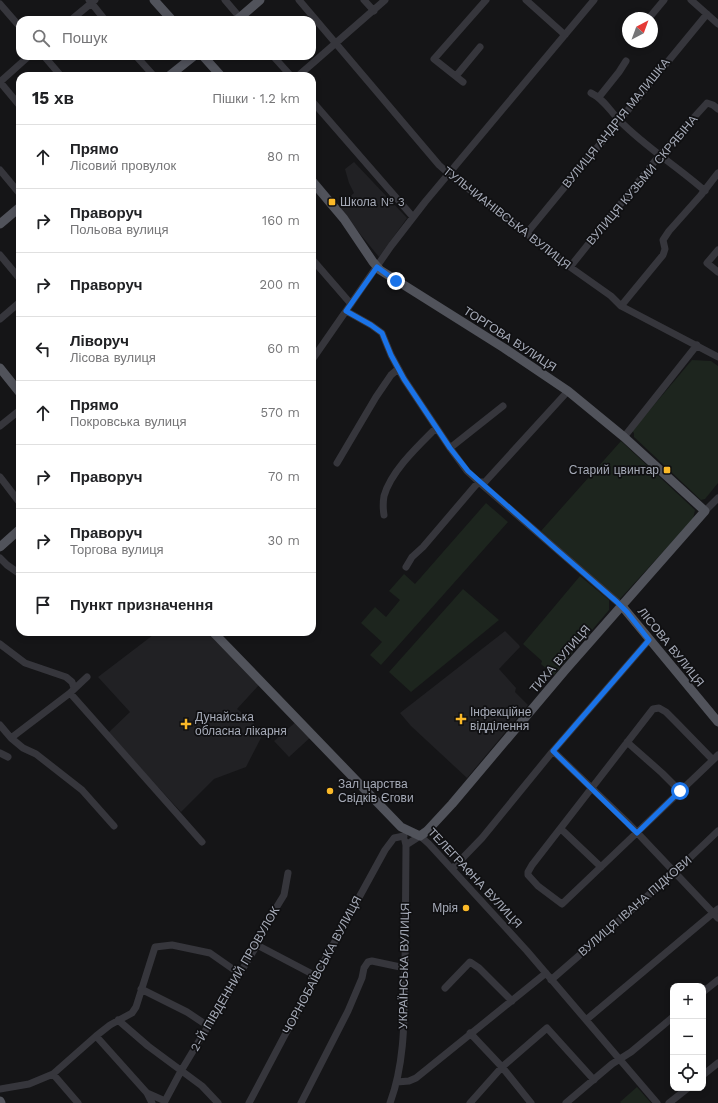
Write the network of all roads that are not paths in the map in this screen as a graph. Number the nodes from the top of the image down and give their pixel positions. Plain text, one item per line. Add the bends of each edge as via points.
1 (154, 0) edge
2 (225, 0) edge
3 (260, 0) edge
4 (299, 0) edge
5 (364, 0) edge
6 (385, 0) edge
7 (486, 0) edge
8 (526, 0) edge
9 (594, 0) edge
10 (664, 0) edge
11 (691, 0) edge
12 (91, 1) edge
13 (0, 4) edge
14 (374, 10) junction
15 (654, 12) edge
16 (707, 14) junction
17 (75, 16) edge
18 (103, 16) edge
19 (168, 16) edge
20 (238, 16) edge
21 (243, 16) edge
22 (313, 16) edge
23 (316, 20) edge
24 (16, 22) edge
25 (718, 24) edge
26 (565, 35) junction
27 (336, 43) junction
28 (480, 47) dead end
29 (24, 60) edge
30 (47, 60) edge
31 (140, 60) edge
32 (189, 60) edge
33 (207, 60) edge
34 (277, 60) edge
35 (626, 61) dead end
36 (58, 72) edge
37 (150, 72) edge
38 (174, 72) edge
39 (217, 72) edge
40 (287, 72) edge
41 (303, 72) edge
42 (456, 76) junction
43 (0, 82) edge
44 (463, 82) dead end
45 (591, 93) dead end
46 (599, 97) junction
47 (16, 101) edge
48 (316, 106) edge
49 (718, 109) edge
50 (618, 120) junction
51 (659, 156) junction
52 (0, 170) edge
53 (448, 173) junction
54 (718, 173) edge
55 (316, 186) edge
56 (16, 189) edge
57 (704, 191) junction
58 (16, 210) edge
59 (413, 217) junction
60 (0, 224) edge
61 (526, 234) junction
62 (718, 250) edge
63 (0, 255) edge
64 (316, 265) edge
65 (377, 267) junction
66 (570, 267) junction
67 (718, 272) edge
68 (16, 274) edge
69 (351, 304) junction
70 (16, 305) edge
71 (621, 306) junction
72 (346, 311) junction
73 (0, 319) edge
74 (697, 345) junction
75 (316, 354) edge
76 (718, 357) edge
77 (0, 368) edge
78 (398, 369) junction
79 (16, 388) edge
80 (568, 391) junction
81 (503, 406) dead end
82 (16, 413) edge
83 (0, 426) edge
84 (436, 428) junction
85 (624, 437) junction
86 (450, 448) junction
87 (336, 462) dead end
88 (0, 477) edge
89 (479, 482) junction
90 (16, 498) edge
91 (718, 498) edge
92 (705, 511) junction
93 (384, 515) dead end
94 (16, 533) edge
95 (0, 547) edge
96 (0, 558) edge
97 (406, 567) dead end
98 (16, 571) edge
99 (622, 606) junction
100 (217, 636) edge
101 (649, 640) junction
102 (0, 644) edge
103 (87, 677) dead end
104 (72, 691) junction
105 (718, 722) edge
106 (0, 725) edge
107 (12, 738) junction
108 (627, 742) junction
109 (553, 751) junction
110 (0, 753) edge
111 (8, 757) dead end
112 (716, 757) edge
113 (592, 789) junction
114 (680, 791) junction
115 (114, 826) dead end
116 (561, 830) junction
117 (718, 831) edge
118 (402, 832) junction
119 (637, 833) junction
120 (420, 836) junction
121 (202, 842) dead end
122 (406, 845) junction
123 (600, 867) junction
124 (452, 869) junction
125 (675, 872) junction
126 (288, 873) dead end
127 (716, 913) edge
128 (257, 945) junction
129 (405, 968) junction
130 (546, 973) junction
131 (240, 974) junction
132 (316, 976) junction
133 (551, 980) junction
134 (718, 980) edge
135 (445, 988) dead end
136 (141, 989) junction
137 (706, 990) edge
138 (512, 1001) junction
139 (671, 1019) edge
140 (118, 1020) junction
141 (586, 1020) junction
142 (208, 1026) junction
143 (470, 1034) junction
144 (96, 1036) junction
145 (619, 1059) junction
146 (718, 1063) edge
147 (502, 1067) junction
148 (181, 1071) junction
149 (706, 1073) edge
150 (52, 1074) junction
151 (594, 1080) junction
152 (397, 1082) junction
153 (0, 1089) edge
154 (684, 1091) edge
155 (148, 1093) junction
156 (164, 1102) edge
157 (78, 1103) edge
158 (152, 1103) edge
159 (218, 1103) edge
160 (249, 1103) edge
161 (301, 1103) edge
162 (390, 1103) edge
163 (470, 1103) edge
164 (530, 1103) edge
165 (566, 1103) edge
166 (657, 1103) edge
167 (669, 1103) edge

1 - 19 main road
2 - 20 street
3 - 21 main road
4 - 22 street, ТУЛЬЧИАНІВСЬКА ВУЛИЦЯ
5 - 14 street
6 - 14 street
7 - 42 street via 434,59
8 - 26 street
9 - 26 street
10 - 15 street
11 - 16 street
12 - 17 street
12 - 18 street
13 - 24 street
14 - 27 street
16 - 25 street
16 - 50 street, ВУЛИЦЯ АНДРІЯ МАЛИШКА
23 - 27 street, ТУЛЬЧИАНІВСЬКА ВУЛИЦЯ
26 - 53 street
27 - 41 street
27 - 53 street, ТУЛЬЧИАНІВСЬКА ВУЛИЦЯ
28 - 42 street
29 - 43 street
30 - 36 street
31 - 37 street
32 - 38 main road
33 - 39 main road
34 - 40 street
35 - 46 street
42 - 44 street
43 - 47 street
45 - 46 street
46 - 50 street
48 - 59 street
49 - 51 street, ВУЛИЦЯ КУЗЬМИ СКРЯБІНА via 707,102
50 - 51 street
50 - 61 street, ВУЛИЦЯ АНДРІЯ МАЛИШКА
51 - 57 street
51 - 66 street, ВУЛИЦЯ КУЗЬМИ СКРЯБІНА
52 - 56 street
53 - 59 street
53 - 61 street, ТУЛЬЧИАНІВСЬКА ВУЛИЦЯ
54 - 57 street
55 - 65 main road, ТОРГОВА ВУЛИЦЯ via 344,219
57 - 71 street via 668,231 663,240 663,255
58 - 60 main road
59 - 65 street
61 - 66 street, ТУЛЬЧИАНІВСЬКА ВУЛИЦЯ
62 - 67 street via 707,263
63 - 68 street
64 - 69 street
65 - 69 street
65 - 80 main road, ТОРГОВА ВУЛИЦЯ
66 - 71 street, ТУЛЬЧИАНІВСЬКА ВУЛИЦЯ
69 - 72 street
70 - 73 street
71 - 74 street, ТУЛЬЧИАНІВСЬКА ВУЛИЦЯ
72 - 75 street
72 - 78 street via 380,331
74 - 76 street, ТУЛЬЧИАНІВСЬКА ВУЛИЦЯ
74 - 85 street
77 - 79 main road
78 - 84 street
78 - 87 street via 376,397
80 - 85 main road, ТОРГОВА ВУЛИЦЯ
80 - 89 street via 485,482
81 - 86 street
82 - 83 street
84 - 86 street
84 - 93 street via 405,461 389,485 384,499
85 - 92 main road, ТОРГОВА ВУЛИЦЯ
86 - 89 street
88 - 90 street
89 - 97 street
89 - 99 street
91 - 92 street, ТИХА ВУЛИЦЯ
92 - 99 main road, ТИХА ВУЛИЦЯ
94 - 95 main road
96 - 98 street
99 - 101 main road, ЛІСОВА ВУЛИЦЯ
99 - 120 main road, ТИХА ВУЛИЦЯ via 456,800
100 - 118 main road, ТЕЛЕГРАФНА ВУЛИЦЯ
101 - 105 main road, ЛІСОВА ВУЛИЦЯ
101 - 109 street
102 - 104 street via 25,662 66,677 72,682
103 - 104 street
104 - 107 street
104 - 121 street
106 - 107 street
107 - 115 street via 82,790
108 - 112 street via 651,711 659,708
108 - 113 street
108 - 114 street
109 - 113 street
109 - 124 street via 482,838
110 - 111 street
112 - 114 street
113 - 116 street
113 - 119 street
114 - 119 street
116 - 123 street
116 - 123 street via 528,872 538,886 562,904
117 - 125 street, ВУЛИЦЯ ІВАНА ПІДКОВИ
118 - 120 main road, ТЕЛЕГРАФНА ВУЛИЦЯ
118 - 122 street, УКРАЇНСЬКА ВУЛИЦЯ
118 - 132 street, ЧОРНОБАЇВСЬКА ВУЛИЦЯ via 385,850
119 - 123 street
119 - 125 street
120 - 122 street
120 - 124 street, ТЕЛЕГРАФНА ВУЛИЦЯ
122 - 129 street, УКРАЇНСЬКА ВУЛИЦЯ
124 - 130 street, ТЕЛЕГРАФНА ВУЛИЦЯ
125 - 127 street
125 - 133 street, ВУЛИЦЯ ІВАНА ПІДКОВИ
126 - 128 street, 2-Й ПІВДЕННИЙ ПРОВУЛОК via 284,895
127 - 141 street
128 - 131 street, 2-Й ПІВДЕННИЙ ПРОВУЛОК
128 - 132 street
129 - 152 street, УКРАЇНСЬКА ВУЛИЦЯ via 405,1016
129 - 161 street via 368,962 348,1011
130 - 133 street, ТЕЛЕГРАФНА ВУЛИЦЯ
130 - 138 street
131 - 136 street via 210,953 172,945 155,947
131 - 142 street, 2-Й ПІВДЕННИЙ ПРОВУЛОК
132 - 160 street, ЧОРНОБАЇВСЬКА ВУЛИЦЯ
133 - 141 street, ТЕЛЕГРАФНА ВУЛИЦЯ
134 - 137 street
135 - 138 street via 470,962
136 - 140 street via 132,1013
136 - 142 street via 187,1012
138 - 143 street
139 - 145 street
140 - 144 street
140 - 148 street
141 - 145 street, ТЕЛЕГРАФНА ВУЛИЦЯ
142 - 148 street, 2-Й ПІВДЕННИЙ ПРОВУЛОК
143 - 147 street
143 - 152 street via 416,1078
144 - 150 street
144 - 155 street
145 - 151 street
145 - 166 street, ТЕЛЕГРАФНА ВУЛИЦЯ
146 - 149 street
147 - 151 street via 547,1028
147 - 163 street
147 - 164 street
148 - 156 street, 2-Й ПІВДЕННИЙ ПРОВУЛОК
148 - 159 street via 202,1086
150 - 153 street via 29,1084
150 - 157 street
151 - 165 street
152 - 162 street, УКРАЇНСЬКА ВУЛИЦЯ
154 - 167 street
155 - 156 street
155 - 158 street

